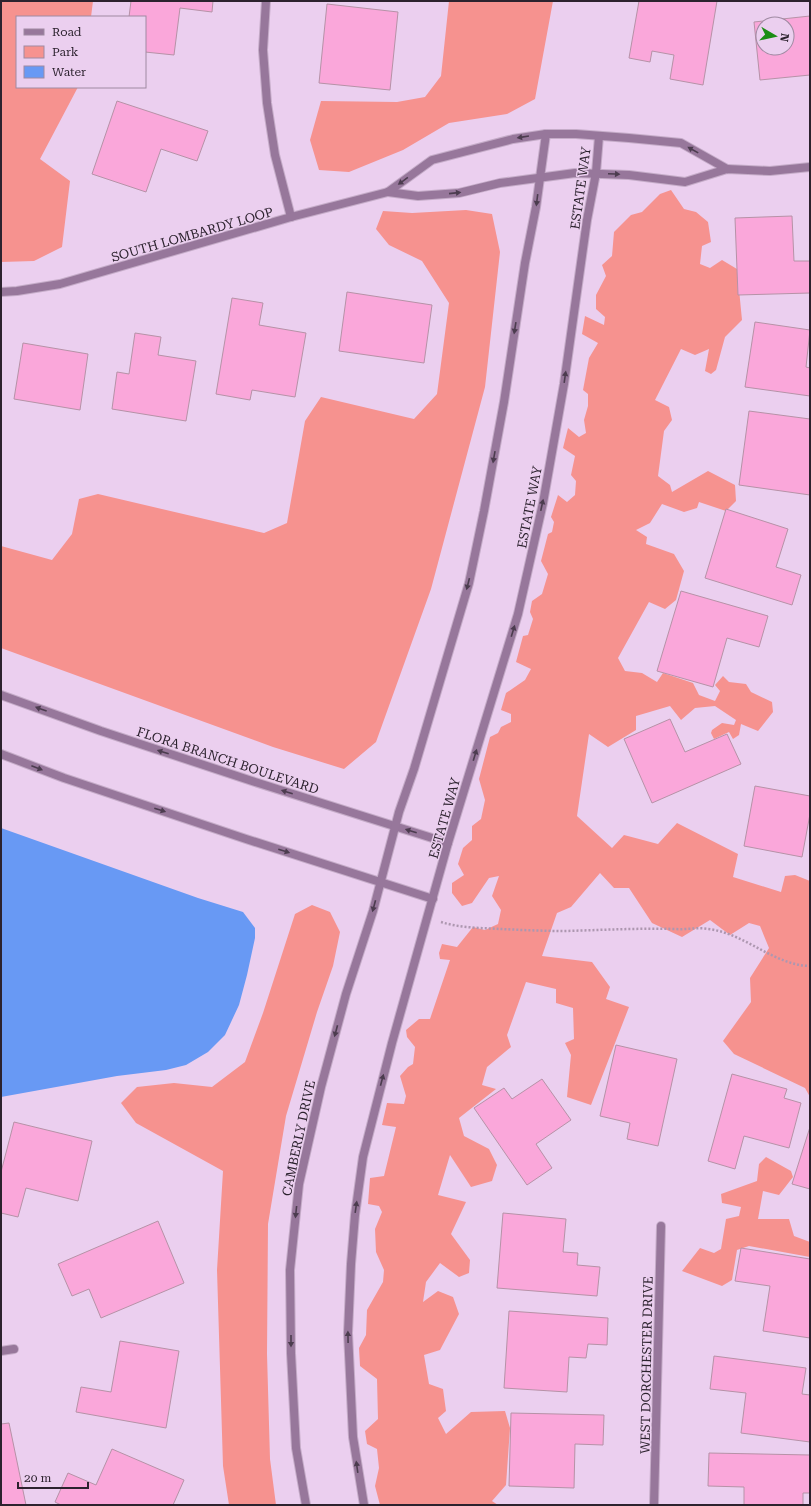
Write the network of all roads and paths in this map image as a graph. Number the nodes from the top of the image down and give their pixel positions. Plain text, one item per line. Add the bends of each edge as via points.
1 (266, 1) edge
2 (546, 134) junction
3 (599, 136) junction
4 (810, 167) edge
5 (727, 169) junction
6 (596, 173) junction
7 (540, 177) junction
8 (388, 192) junction
9 (291, 217) junction
10 (1, 292) edge
11 (1, 695) edge
12 (1, 754) edge
13 (395, 826) junction
14 (448, 843) junction
15 (380, 883) junction
16 (433, 898) junction
17 (427, 918) junction
18 (810, 966) edge
19 (661, 1226) dead end
20 (14, 1349) dead end
21 (1, 1351) edge
22 (306, 1505) edge
23 (364, 1505) edge
24 (654, 1505) edge

1 - 9 street via 263,50 266,103 275,156
2 - 3 street, SOUTH LOMBARDY LOOP
2 - 7 street
2 -> 8 street, SOUTH LOMBARDY LOOP via 513,139 432,160
5 -> 3 street, SOUTH LOMBARDY LOOP via 680,144
3 - 6 street, ESTATE WAY
4 - 5 street via 770,171
6 -> 5 street, SOUTH LOMBARDY LOOP via 685,182
6 - 7 street, SOUTH LOMBARDY LOOP
14 -> 6 street, ESTATE WAY via 518,614 536,533 564,384
8 -> 7 street, SOUTH LOMBARDY LOOP via 418,196 459,194 500,183
7 -> 13 street via 504,402 469,583
8 - 9 street, SOUTH LOMBARDY LOOP
9 - 10 street, SOUTH LOMBARDY LOOP via 60,284
13 -> 11 street, FLORA BRANCH BOULEVARD via 108,734
12 -> 15 street via 72,781
14 -> 13 street, FLORA BRANCH BOULEVARD
13 - 15 street, CAMBERLY DRIVE
14 - 16 street, ESTATE WAY
15 - 16 street
15 -> 22 street, CAMBERLY DRIVE via 346,994 299,1184 290,1270 291,1353 296,1448
16 - 17 street
17 - 18 path via 455,926 524,930 706,928 730,934 778,958
23 -> 17 street via 353,1437 348,1341 355,1215 363,1157 375,1107
19 - 24 street, WEST DORCHESTER DRIVE
20 - 21 street

